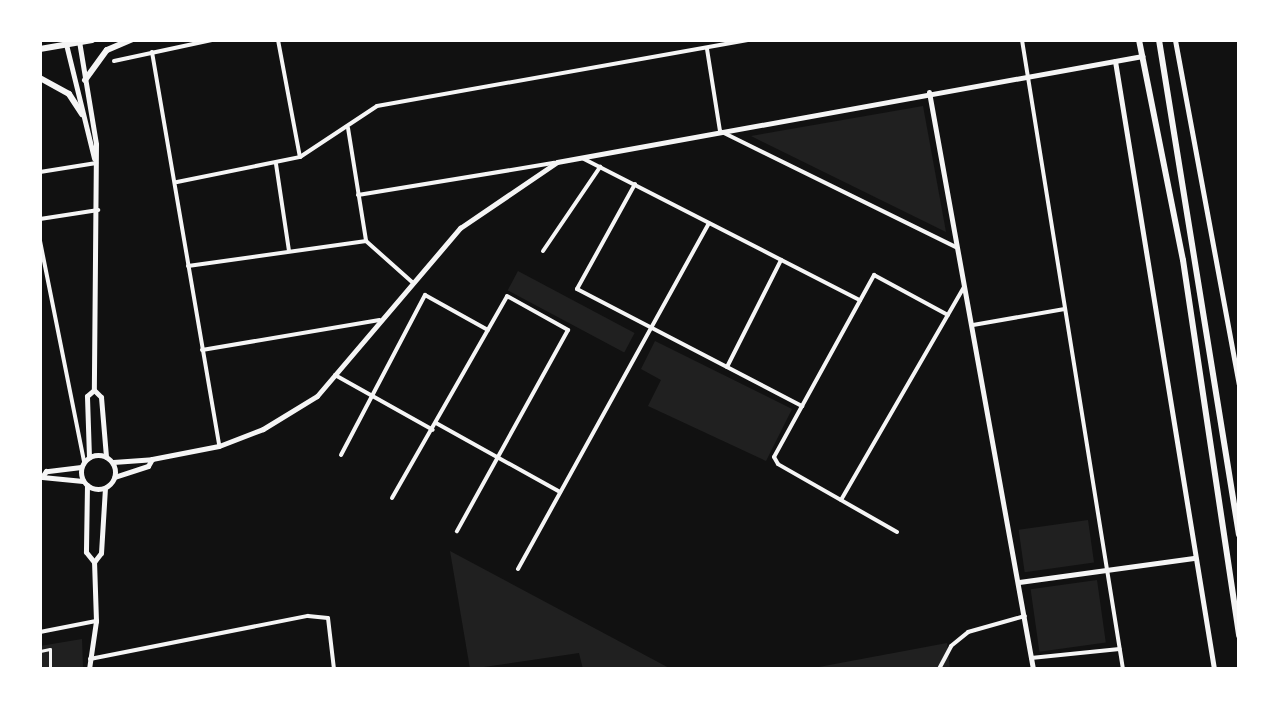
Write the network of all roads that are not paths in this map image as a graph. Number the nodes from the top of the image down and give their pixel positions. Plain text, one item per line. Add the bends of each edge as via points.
1 (92, 40) edge
2 (131, 40) edge
3 (212, 40) edge
4 (278, 40) edge
5 (749, 40) edge
6 (1022, 40) edge
7 (1139, 40) edge
8 (1159, 40) edge
9 (1175, 40) edge
10 (79, 41) edge
11 (197, 41) edge
12 (65, 42) edge
13 (706, 48) junction
14 (40, 49) edge
15 (152, 52) junction
16 (1142, 56) junction
17 (114, 61) dead end
18 (1115, 61) junction
19 (1027, 75) junction
20 (40, 78) edge
21 (85, 80) junction
22 (929, 92) junction
23 (82, 114) junction
24 (348, 128) junction
25 (720, 131) junction
26 (300, 157) junction
27 (582, 158) junction
28 (557, 162) junction
29 (96, 163) junction
30 (276, 164) junction
31 (600, 167) junction
32 (40, 172) edge
33 (177, 182) junction
34 (635, 184) junction
35 (358, 195) junction
36 (98, 210) junction
37 (40, 219) edge
38 (709, 223) junction
39 (40, 241) edge
40 (366, 241) junction
41 (958, 249) junction
42 (289, 251) junction
43 (543, 251) dead end
44 (781, 260) junction
45 (188, 266) junction
46 (412, 282) junction
47 (965, 285) junction
48 (860, 300) junction
49 (1065, 309) junction
50 (948, 315) junction
51 (379, 320) junction
52 (973, 325) junction
53 (651, 328) junction
54 (488, 330) junction
55 (202, 350) junction
56 (727, 367) junction
57 (335, 375) junction
58 (1239, 384) edge
59 (94, 390) junction
60 (372, 396) junction
61 (802, 406) junction
62 (436, 423) junction
63 (433, 430) junction
64 (219, 446) junction
65 (341, 455) dead end
66 (89, 457) junction
67 (106, 457) junction
68 (498, 457) junction
69 (152, 459) junction
70 (113, 462) junction
71 (82, 465) junction
72 (41, 477) edge
73 (115, 477) junction
74 (85, 483) junction
75 (105, 488) junction
76 (561, 492) junction
77 (392, 498) dead end
78 (841, 500) junction
79 (457, 531) dead end
80 (897, 532) dead end
81 (1239, 535) edge
82 (1195, 558) junction
83 (94, 562) junction
84 (518, 569) dead end
85 (1107, 570) junction
86 (1019, 582) junction
87 (1025, 616) junction
88 (96, 621) junction
89 (40, 632) edge
90 (1239, 636) edge
91 (1120, 649) junction
92 (40, 651) edge
93 (1031, 658) junction
94 (90, 660) junction
95 (50, 669) edge
96 (89, 669) edge
97 (334, 669) edge
98 (939, 669) edge
99 (1033, 669) edge
100 (1123, 669) edge
101 (1214, 669) edge

1 - 10 main road
2 - 21 main road via 107,50
3 - 11 street
4 - 26 street
5 - 13 street
6 - 19 street
7 - 16 main road
8 - 81 main road
9 - 58 street
10 - 12 main road
10 - 21 street
11 - 15 street
12 - 14 main road
12 - 23 street
13 - 24 street via 377,106
13 - 25 street
15 - 17 street
15 - 33 street
16 - 18 street
16 - 90 main road via 1183,260
18 - 19 street
18 - 82 street
19 - 22 street
19 - 49 street
20 - 23 main road via 69,94
21 - 29 street
22 - 25 street
22 - 41 street
23 - 29 street
24 - 26 street
24 - 35 street
25 - 27 street
25 - 41 street
26 - 30 street
27 - 28 street
27 - 31 street
28 - 35 street
28 - 46 street via 460,228
29 - 32 street
29 - 36 street
30 - 33 street
30 - 42 street
31 - 34 street
31 - 43 street
33 - 45 street
34 - 38 street
34 - 53 street via 577,289
35 - 40 street
36 - 37 street
36 - 59 street
38 - 44 street
38 - 53 street
39 - 71 street
40 - 42 street
40 - 46 street
41 - 47 street
42 - 45 street
44 - 48 street
44 - 56 street
45 - 55 street
46 - 51 street
47 - 50 street
47 - 52 street
48 - 50 street via 874,275
48 - 61 street
49 - 52 street
49 - 85 street
50 - 78 street
51 - 55 street
51 - 57 street
52 - 86 street
53 - 56 street
53 - 76 street
54 - 60 street via 425,295
54 - 62 street
54 - 68 street via 507,296 568,330
55 - 64 street
56 - 61 street
57 - 60 street
57 - 64 street via 317,396 263,429
59 - 66 street via 87,396
59 - 67 street via 101,397
60 - 63 street
60 - 65 street
61 - 78 street via 774,461
62 - 63 street
62 - 68 street
63 - 77 street
64 - 69 street
66 - 67 street
66 - 71 street
67 - 70 street
68 - 76 street
68 - 79 street
69 - 70 street
69 - 73 street via 148,466
70 - 73 street
71 - 72 street via 46,471
71 - 74 street
72 - 74 street
73 - 75 street
74 - 75 street
74 - 83 street via 86,552
75 - 83 street via 101,553
76 - 84 street
78 - 80 street
82 - 85 street
82 - 101 street
83 - 88 street
85 - 86 street
85 - 91 street
86 - 87 street
87 - 93 street
87 - 98 street via 968,632 951,646
88 - 89 street
88 - 94 street
91 - 93 street
91 - 100 street
92 - 95 street via 50,649
93 - 99 street
94 - 96 street
94 - 97 street via 308,616 328,618

